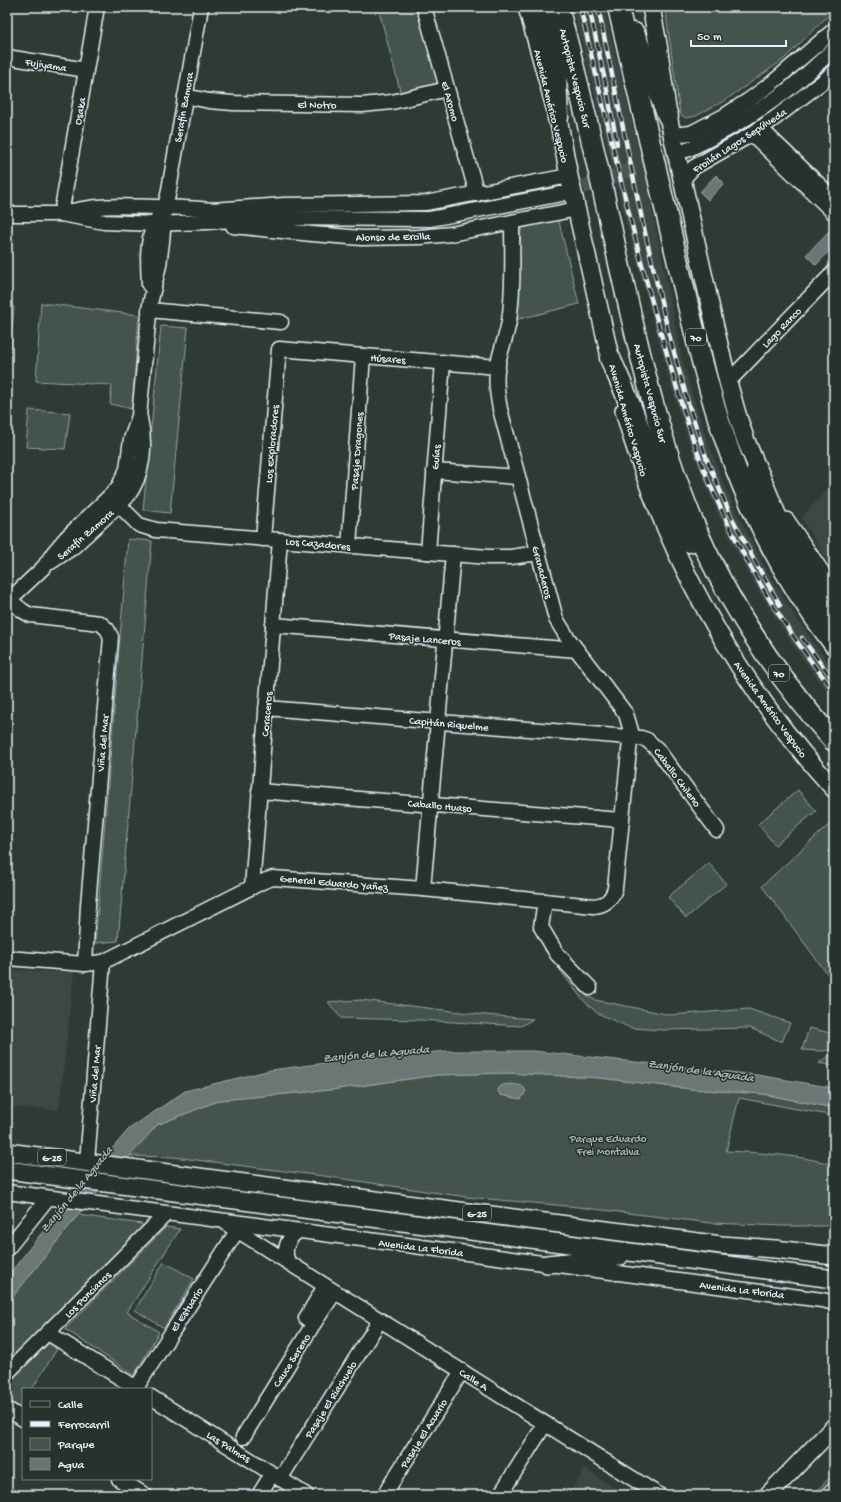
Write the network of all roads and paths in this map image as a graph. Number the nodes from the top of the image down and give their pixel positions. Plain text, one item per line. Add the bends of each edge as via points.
1 (96, 7) edge
2 (201, 7) edge
3 (424, 7) edge
4 (527, 7) edge
5 (541, 7) edge
6 (558, 7) edge
7 (618, 7) edge
8 (623, 7) edge
9 (651, 7) edge
10 (834, 30) edge
11 (834, 48) edge
12 (7, 57) edge
13 (86, 70) junction
14 (834, 71) edge
15 (447, 89) junction
16 (185, 96) junction
17 (668, 116) junction
18 (558, 118) junction
19 (756, 131) junction
20 (672, 135) junction
21 (687, 150) tunnel mouth
22 (569, 176) junction
23 (682, 180) junction
24 (477, 194) junction
25 (561, 194) tunnel mouth
26 (834, 199) edge
27 (164, 207) junction
28 (577, 209) junction
29 (7, 214) edge
30 (61, 214) junction
31 (834, 214) edge
32 (209, 216) junction
33 (512, 222) junction
34 (159, 224) junction
35 (834, 272) edge
36 (150, 307) junction
37 (281, 322) dead end
38 (279, 349) joint
39 (363, 356) junction
40 (610, 358) junction
41 (443, 362) junction
42 (498, 367) junction
43 (728, 382) junction
44 (757, 470) junction
45 (434, 471) junction
46 (518, 477) junction
47 (115, 500) junction
48 (263, 539) junction
49 (280, 540) junction
50 (349, 546) junction
51 (428, 552) junction
52 (538, 553) junction
53 (453, 554) junction
54 (834, 592) edge
55 (732, 599) junction
56 (8, 600) edge
57 (834, 617) edge
58 (273, 625) junction
59 (446, 639) junction
60 (834, 644) edge
61 (577, 650) junction
62 (266, 708) junction
63 (438, 722) junction
64 (631, 737) junction
65 (834, 741) edge
66 (834, 789) edge
67 (260, 791) junction
68 (431, 804) junction
69 (621, 820) junction
70 (717, 830) dead end
71 (252, 887) junction
72 (423, 889) junction
73 (545, 901) junction
74 (608, 902) joint
75 (7, 958) edge
76 (103, 962) junction
77 (86, 964) junction
78 (590, 988) dead end
79 (7, 1152) edge
80 (92, 1162) junction
81 (7, 1170) edge
82 (7, 1192) edge
83 (54, 1199) junction
84 (166, 1214) junction
85 (223, 1222) junction
86 (237, 1231) junction
87 (297, 1232) junction
88 (7, 1249) edge
89 (654, 1254) junction
90 (830, 1254) edge
91 (288, 1262) junction
92 (547, 1264) junction
93 (834, 1279) edge
94 (330, 1289) junction
95 (834, 1303) edge
96 (380, 1320) junction
97 (48, 1333) junction
98 (462, 1371) junction
99 (7, 1374) edge
100 (137, 1388) edge
101 (152, 1398) edge
102 (7, 1409) edge
103 (22, 1418) edge
104 (545, 1424) junction
105 (834, 1427) edge
106 (243, 1437) dead end
107 (276, 1476) junction
108 (121, 1480) edge
109 (834, 1491) edge
110 (145, 1495) edge
111 (259, 1495) edge
112 (306, 1495) edge
113 (384, 1495) edge
114 (500, 1495) edge
115 (659, 1495) edge
116 (768, 1495) edge
117 (830, 1495) edge

1 - 13 street, Osaka
2 - 16 street, Serafín Zamora
3 - 15 street, El Aromo
4 - 18 main road, Avenida Américo Vespucio
5 - 18 highway via 556,77
6 - 55 highway, Autopista Vespucio Sur / 70 via 658,420 692,518
7 - 60 highway, 70 via 697,342 719,421 767,538 802,598
8 - 17 highway
9 - 17 main road
10 - 20 street via 772,83 737,108 691,133
11 - 21 street, Froilán Lagos Sepúlveda via 773,101 749,118
12 - 13 street, Fujiyama
13 - 30 street, Osaka
14 - 19 street, Froilán Lagos Sepúlveda
15 - 16 street, El Notro via 392,102 362,105 233,103
15 - 24 street, El Aromo
16 - 27 street, Serafín Zamora
17 - 20 main road
18 - 22 main road, Avenida Américo Vespucio
19 - 23 street, Froilán Lagos Sepúlveda via 694,167
19 - 26 street
19 - 31 street
20 - 23 main road
22 - 24 street, Alonso de Ercilla
22 - 28 main road, Avenida Américo Vespucio
23 - 43 main road
24 - 32 street, Alonso de Ercilla via 426,204 284,205
25 - 32 street, Alonso de Ercilla via 430,219
27 - 30 street, Alonso de Ercilla via 92,207
27 - 32 street, Alonso de Ercilla
27 - 34 street, Serafín Zamora
28 - 33 street, Alonso de Ercilla
28 - 40 main road, Avenida Américo Vespucio
29 - 30 street, Alonso de Ercilla
30 - 34 street, Alonso de Ercilla via 97,221
32 - 33 street, Alonso de Ercilla via 286,232 362,238 451,234
32 - 34 street, Alonso de Ercilla
33 - 42 street, Granaderos via 510,310 508,330
34 - 36 street, Serafín Zamora via 162,242
35 - 43 street, Lago Ranco
36 - 37 street
36 - 47 street, Serafín Zamora via 139,416 142,441 140,471 132,491
38 - 39 street, Húsares
38 - 48 street, Los Exploradores
39 - 41 street, Húsares
39 - 50 street, Pasaje Dragones
40 - 55 highway via 674,513 710,573
40 - 66 main road, Avenida Américo Vespucio via 640,463 667,531 695,591 723,641 759,696 798,748
41 - 42 street, Húsares
41 - 45 street, Guías
42 - 46 street, Granaderos via 497,395
43 - 44 main road
44 - 54 main road via 795,536
44 - 57 highway via 784,535
45 - 46 street
45 - 51 street, Guías
46 - 52 street, Granaderos
47 - 48 street, Los Cazadores via 139,524 151,530
47 - 56 street, Serafín Zamora via 72,548 44,567
48 - 49 street, Los Cazadores
49 - 50 street, Los Cazadores
49 - 58 street, Coraceros
50 - 51 street, Los Cazadores
51 - 53 street, Los Cazadores
52 - 53 street, Los Cazadores via 500,558
52 - 61 street, Granaderos via 556,620
53 - 59 street
55 - 65 highway, Autopista Vespucio Sur / 70 via 787,684
56 - 77 street, Viña del Mar via 30,615 100,623 111,637 88,905
58 - 59 street, Pasaje Lanceros
58 - 62 street, Coraceros
59 - 61 street, Pasaje Lanceros
59 - 63 street
61 - 64 street, Granaderos via 626,714
62 - 63 street, Capitán Riquelme
62 - 67 street, Coraceros
63 - 64 street, Capitán Riquelme
63 - 68 street
64 - 69 street, Granaderos
64 - 70 street, Caballo Chileno via 641,738 653,744
67 - 68 street, Caballo Huaso
67 - 71 street, Coraceros
68 - 69 street, Caballo Huaso
68 - 72 street
69 - 74 street, Granaderos via 615,888
71 - 72 street, General Eduardo Yañez via 273,878 284,878
71 - 76 street, General Eduardo Yañez
72 - 73 street, General Eduardo Yañez
73 - 74 street, General Eduardo Yañez via 594,906
73 - 78 street via 541,927 557,954
75 - 77 street, General Eduardo Yañez
76 - 77 street, General Eduardo Yañez
76 - 80 street, Viña del Mar
79 - 80 main road, G-25
80 - 90 main road, G-25 via 706,1243
81 - 89 main road, Avenida La Florida / G-25
82 - 83 street, Avenida La Florida
83 - 84 street, Avenida La Florida
83 - 88 street
84 - 85 street, Avenida La Florida
84 - 97 street, Los Poncianos
85 - 86 street, Calle A
85 - 87 street, Avenida La Florida
86 - 91 street, Calle A
86 - 100 street, El Estuario
87 - 91 street via 287,1244
87 - 92 street, Avenida La Florida
89 - 92 main road
89 - 93 main road, Avenida La Florida / G-25
91 - 94 street, Calle A
92 - 95 street, Avenida La Florida
94 - 96 street, Calle A
94 - 106 street, Cauce Sereno via 306,1318 314,1322
96 - 98 street, Calle A
96 - 107 street, Pasaje El Riachuelo
97 - 99 street, Los Poncianos
97 - 100 street
98 - 104 street, Calle A
98 - 113 street, Pasaje El Acuario
101 - 107 street, Las Palmas
102 - 103 street
104 - 114 street
104 - 115 street, Calle A
105 - 116 main road
107 - 111 street, Pasaje El Riachuelo
107 - 112 street, Las Palmas
108 - 110 street
109 - 117 main road

